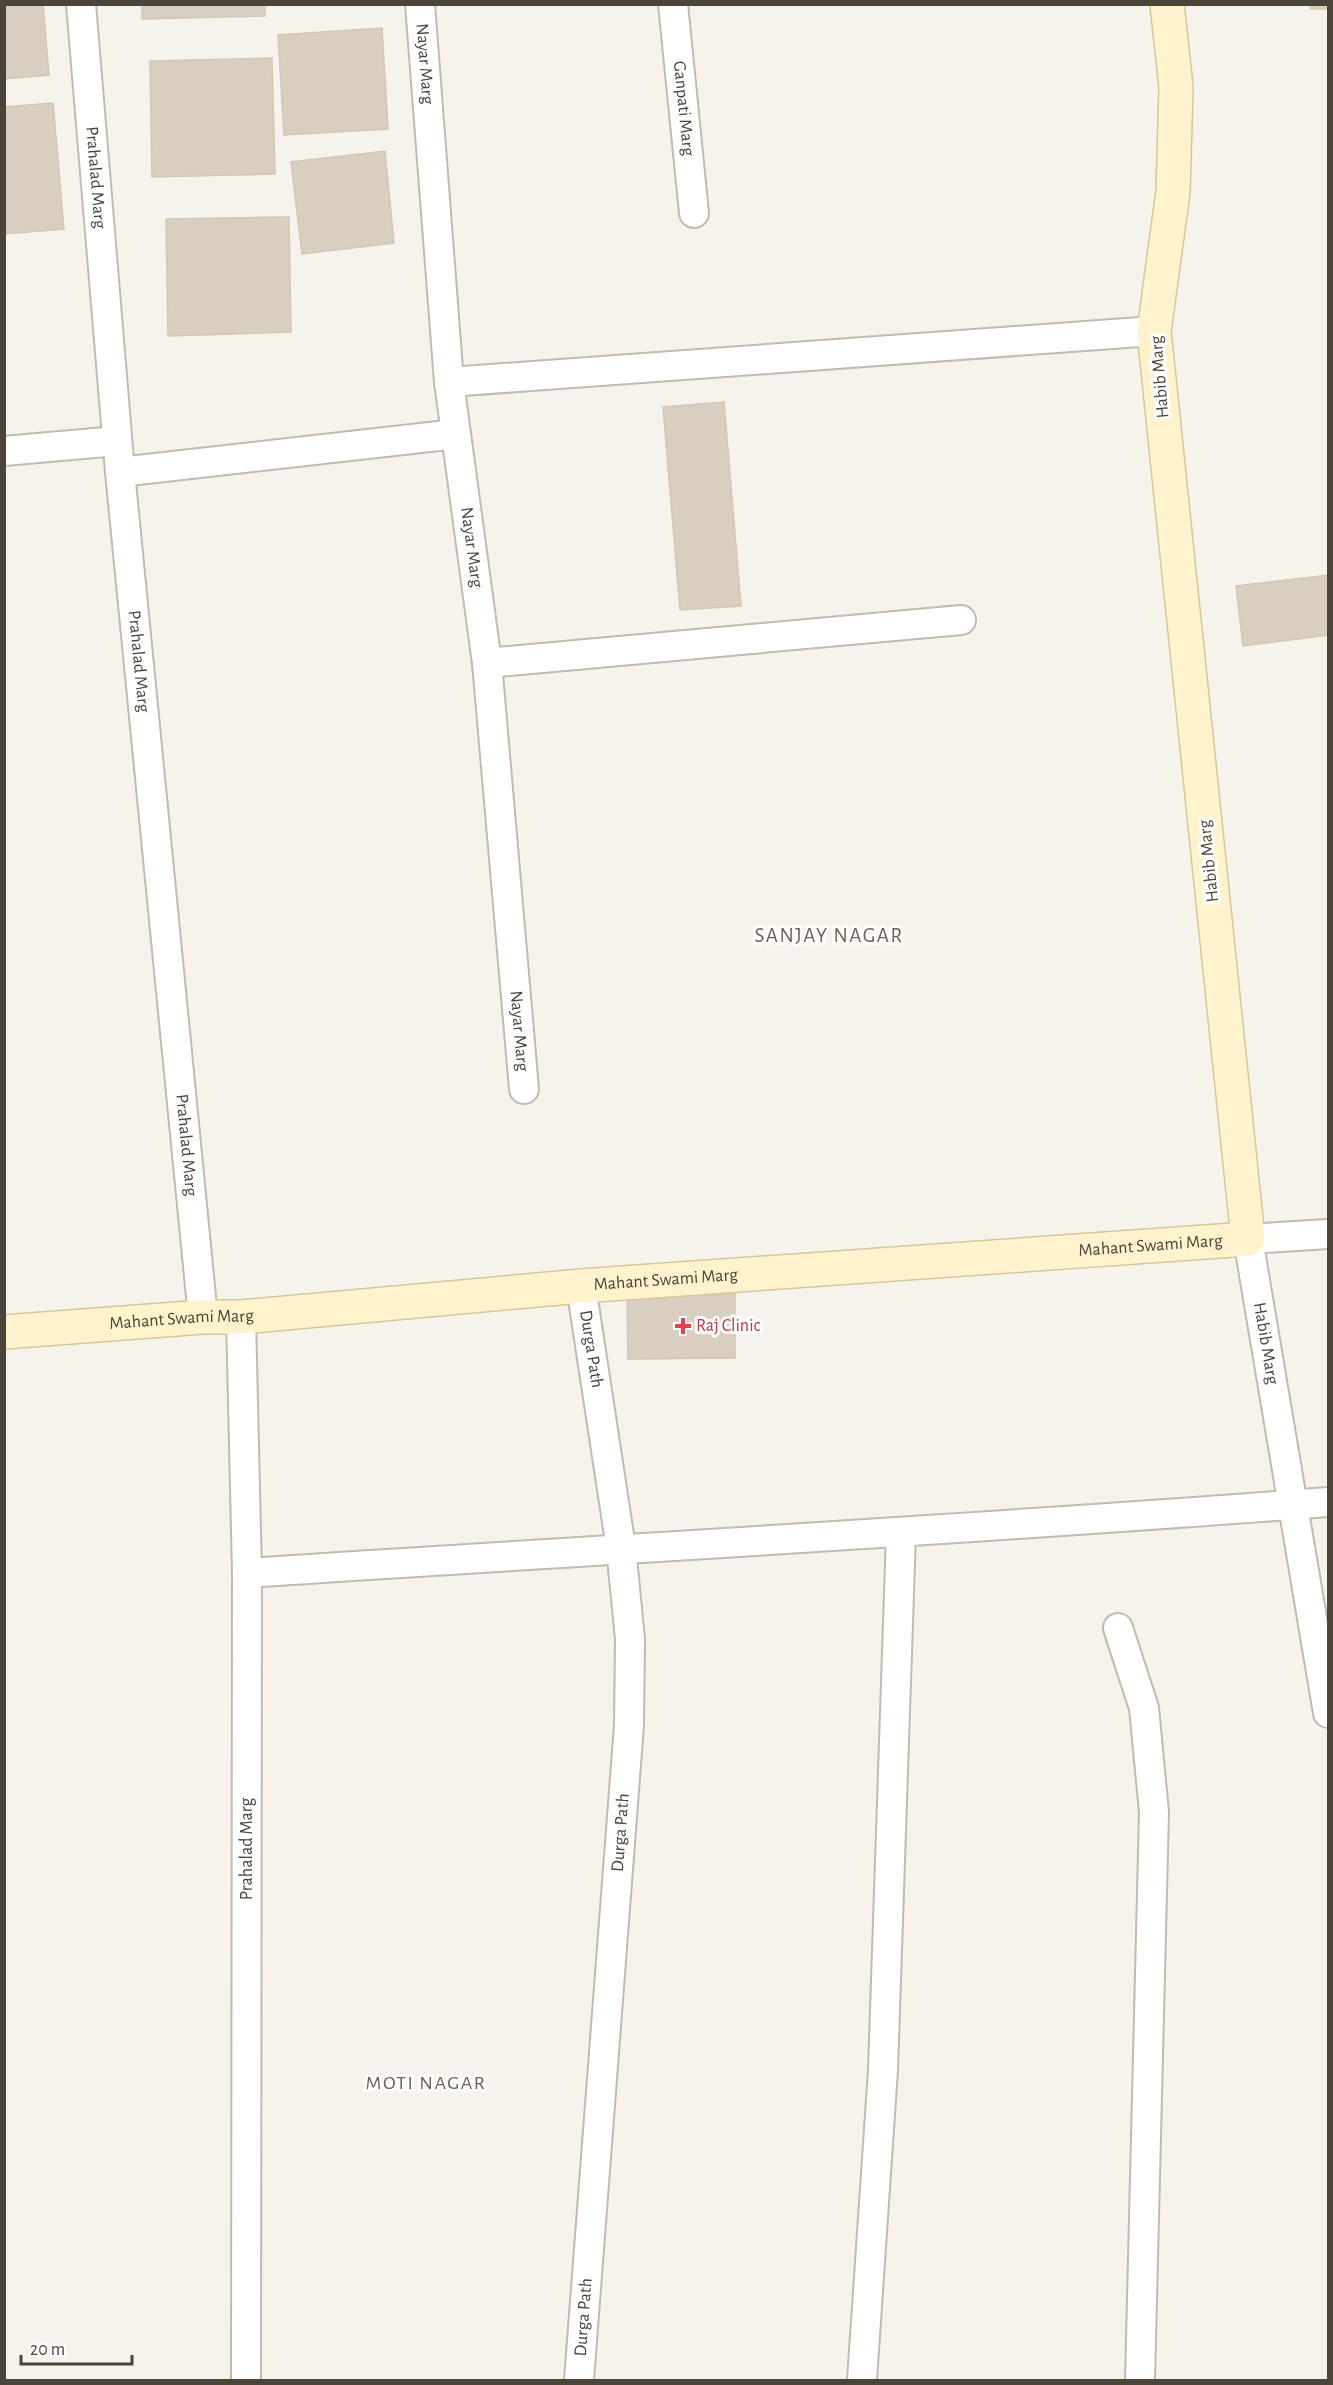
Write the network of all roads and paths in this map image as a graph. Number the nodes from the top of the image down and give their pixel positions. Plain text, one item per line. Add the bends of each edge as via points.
1 (81, 4) edge
2 (420, 4) edge
3 (674, 4) edge
4 (1167, 4) edge
5 (694, 213) dead end
6 (1154, 331) junction
7 (449, 382) junction
8 (456, 434) junction
9 (117, 441) junction
10 (4, 451) edge
11 (120, 472) junction
12 (961, 620) dead end
13 (487, 663) junction
14 (524, 1089) dead end
15 (1329, 1234) edge
16 (1248, 1239) junction
17 (581, 1286) junction
18 (203, 1317) junction
19 (241, 1317) junction
20 (4, 1332) edge
21 (1329, 1502) edge
22 (1294, 1505) junction
23 (901, 1533) junction
24 (621, 1548) junction
25 (247, 1573) junction
26 (1118, 1628) dead end
27 (1329, 1713) edge
28 (246, 2380) edge
29 (579, 2380) edge
30 (862, 2380) edge
31 (1140, 2380) edge

1 - 9 street, Prahalad Marg
2 - 7 street, Nayar Marg
3 - 5 street, Ganpati Marg
4 - 6 street, Habib Marg via 1176,87 1173,192
6 - 7 street
6 - 16 street, Habib Marg
7 - 8 street, Nayar Marg
8 - 11 street
8 - 13 street, Nayar Marg
9 - 10 street
9 - 11 street, Prahalad Marg
11 - 18 street, Prahalad Marg
12 - 13 street
13 - 14 street, Nayar Marg
15 - 16 street, Mahant Swami Marg
16 - 17 street, Mahant Swami Marg
16 - 22 street, Habib Marg
17 - 19 street, Mahant Swami Marg
17 - 24 street, Durga Path
18 - 19 street, Mahant Swami Marg
18 - 20 street, Mahant Swami Marg
19 - 25 street, Prahalad Marg
21 - 22 street
22 - 23 street
22 - 27 street, Habib Marg
23 - 24 street
23 - 30 street via 883,2070
24 - 25 street
24 - 29 street, Durga Path via 630,1639 629,1725
25 - 28 street, Prahalad Marg
26 - 31 street via 1144,1708 1154,1812

